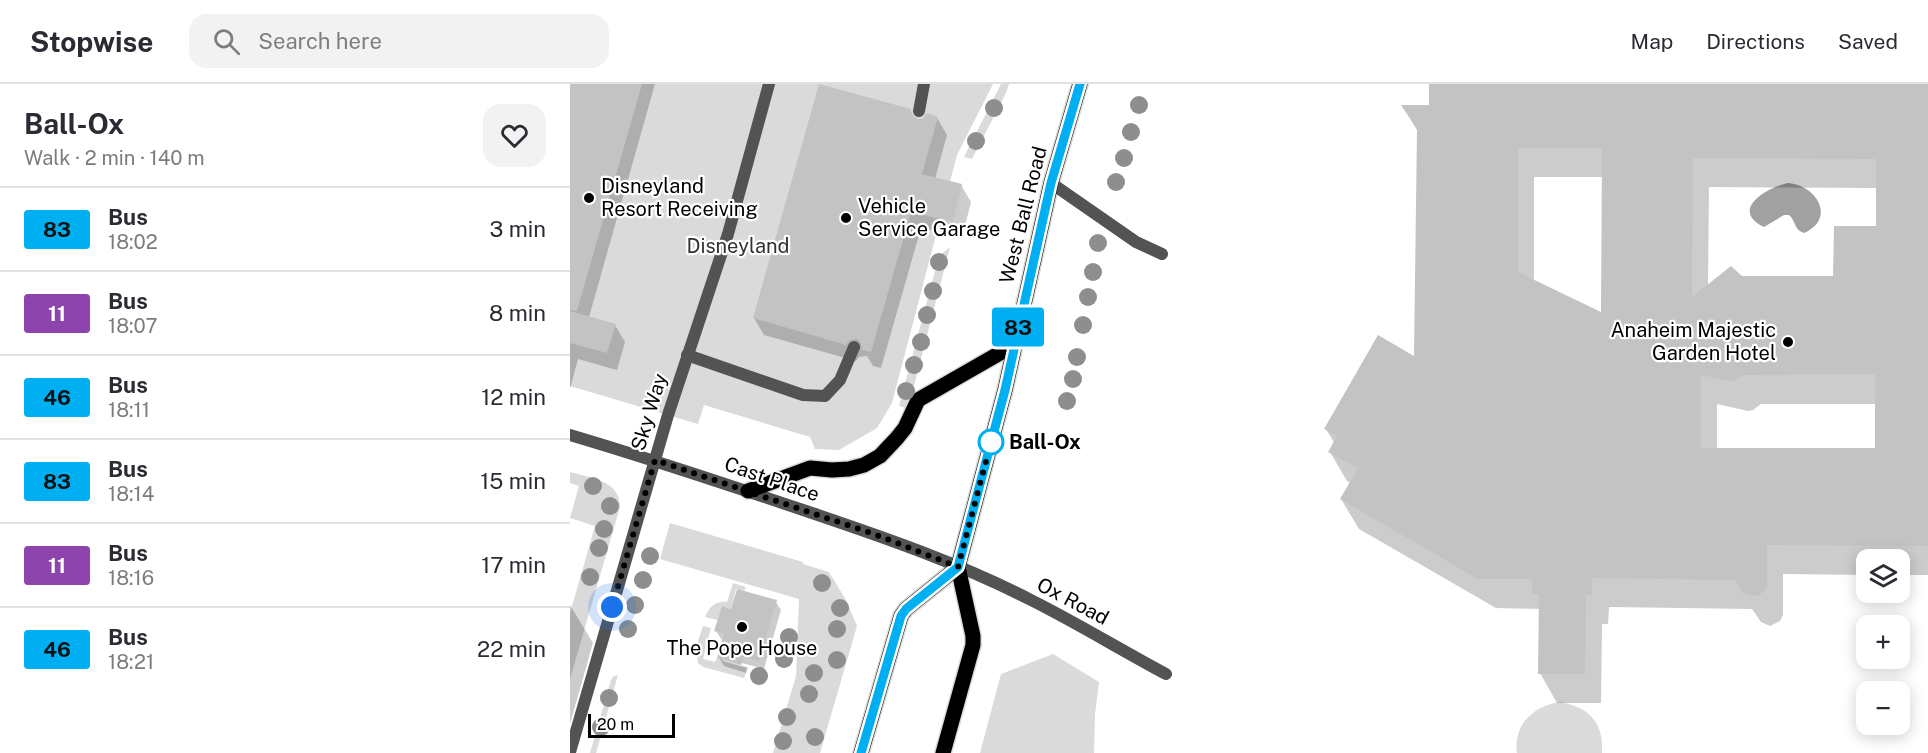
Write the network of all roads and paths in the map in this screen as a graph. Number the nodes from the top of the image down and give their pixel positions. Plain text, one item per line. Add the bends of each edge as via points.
1 (769, 84) edge
2 (924, 84) edge
3 (1080, 84) edge
4 (919, 111) dead end
5 (1051, 183) junction
6 (1162, 254) dead end
7 (1014, 345) junction
8 (854, 347) dead end
9 (687, 355) junction
10 (570, 435) edge
11 (655, 460) junction
12 (748, 491) junction
13 (958, 567) junction
14 (1166, 674) dead end
15 (570, 752) edge
16 (861, 753) edge
17 (943, 753) edge

1 - 9 street, Sky Way via 728,234
2 - 4 street
3 - 5 main road, West Ball Road
5 - 6 street via 1136,242
5 - 7 main road, West Ball Road
7 - 12 main road via 918,399 897,438 880,456 864,465 832,470 810,468
7 - 13 main road, West Ball Road
8 - 9 street via 840,380 825,396 803,395
9 - 11 street, Sky Way
10 - 11 street, Cast Place
11 - 12 street, Cast Place
11 - 15 street, Sky Way
12 - 13 street, Cast Place
13 - 14 street, Ox Road via 1030,599
13 - 16 main road via 901,616
13 - 17 main road, West Ball Road via 973,645

